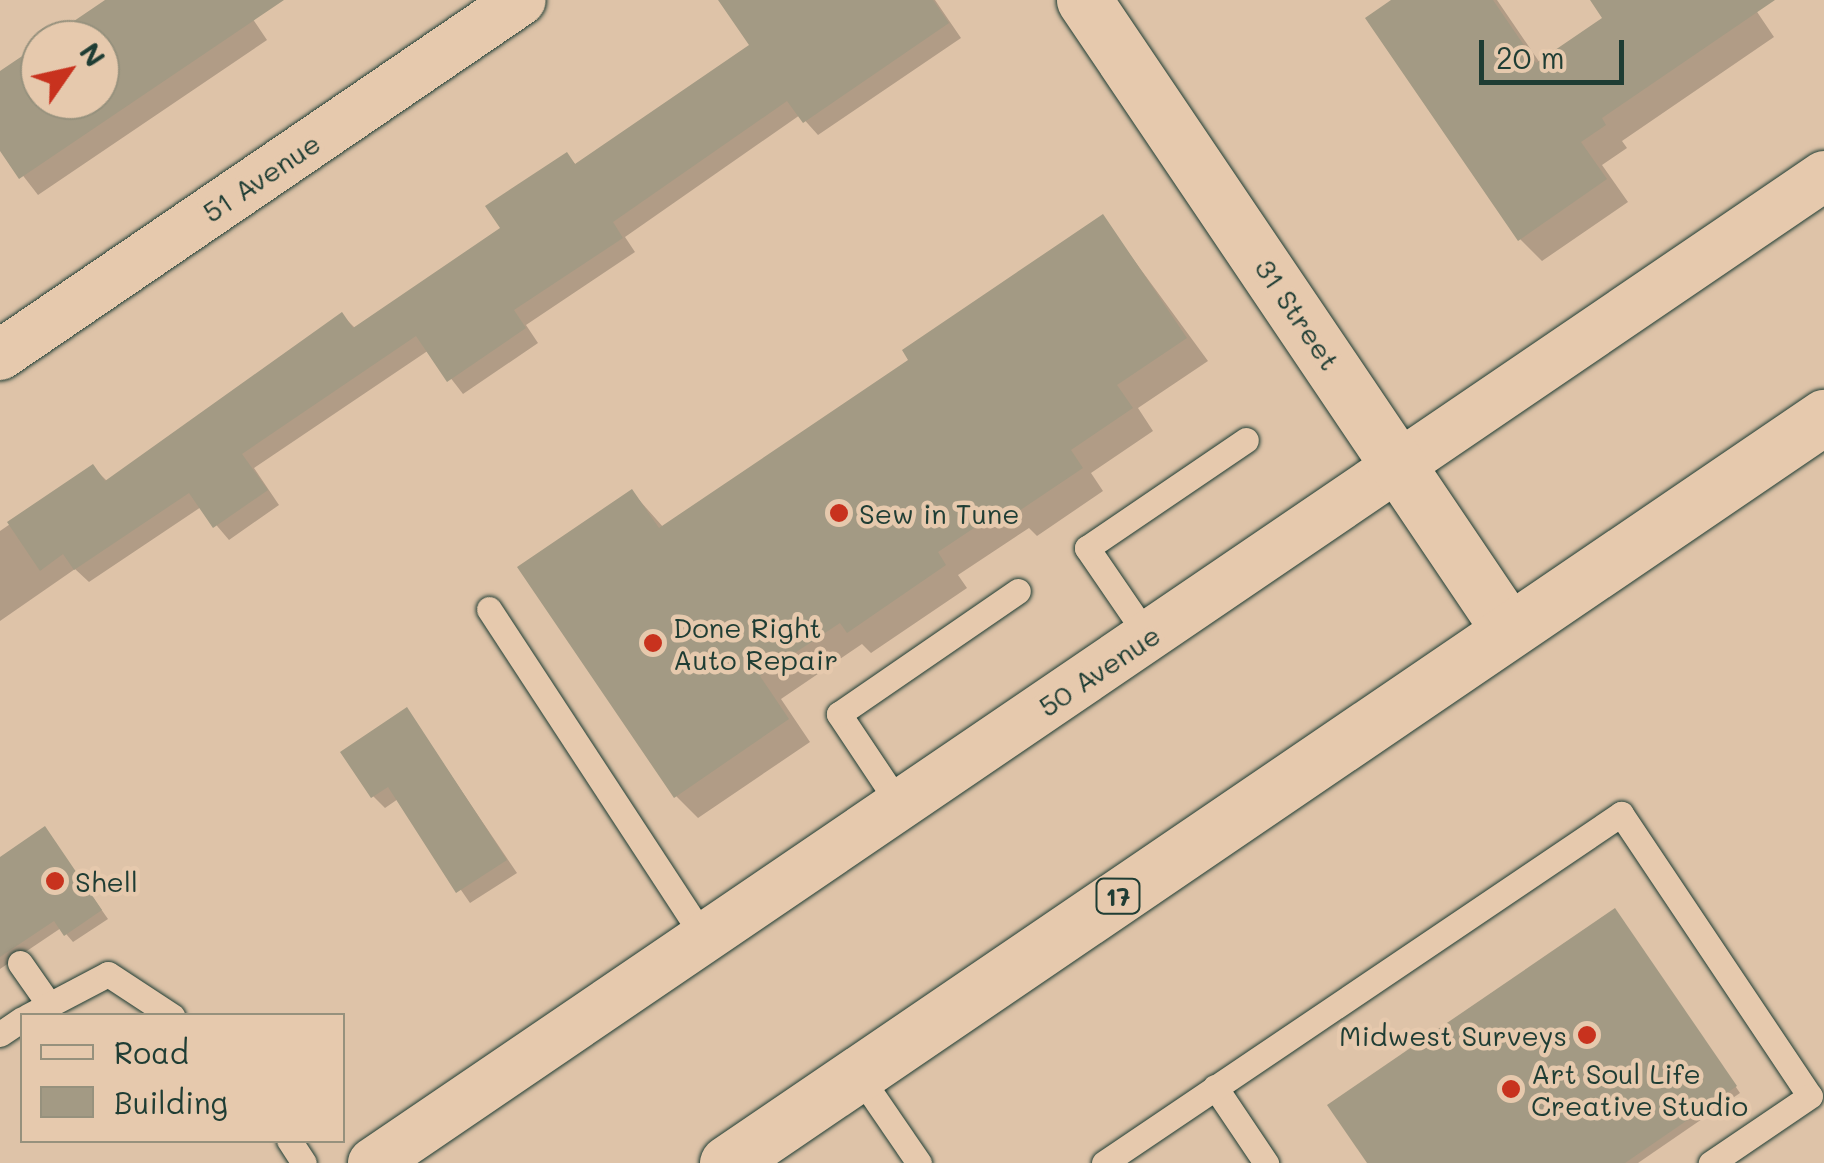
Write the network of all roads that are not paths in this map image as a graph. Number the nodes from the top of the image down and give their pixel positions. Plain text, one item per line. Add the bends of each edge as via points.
1 (521, 0) edge
2 (1084, 0) edge
3 (1824, 176) edge
4 (0, 354) edge
5 (1824, 416) edge
6 (1246, 440) dead end
7 (1400, 466) junction
8 (1018, 591) dead end
9 (489, 609) dead end
10 (1509, 630) junction
11 (1148, 637) junction
12 (901, 807) junction
13 (706, 940) junction
14 (20, 962) dead end
15 (33, 1013) edge
16 (167, 1013) edge
17 (858, 1074) junction
18 (1214, 1088) junction
19 (373, 1163) edge
20 (726, 1163) edge
21 (919, 1163) edge
22 (1104, 1163) edge
23 (1266, 1163) edge
24 (1710, 1163) edge

1 - 4 street, 51 Avenue
2 - 7 main road, 31 Street
3 - 7 street, 50 Avenue
5 - 10 main road, 17
6 - 11 lane via 1087,548
7 - 10 main road, 31 Street
7 - 11 street, 50 Avenue
8 - 12 lane via 839,714
9 - 13 lane
10 - 17 main road, 17
11 - 12 street, 50 Avenue
12 - 13 street, 50 Avenue
13 - 19 street, 50 Avenue
14 - 15 lane
15 - 16 lane via 108,974
17 - 20 main road, 17
17 - 21 lane
18 - 22 lane
18 - 23 lane
18 - 24 lane via 1620,814 1810,1096

